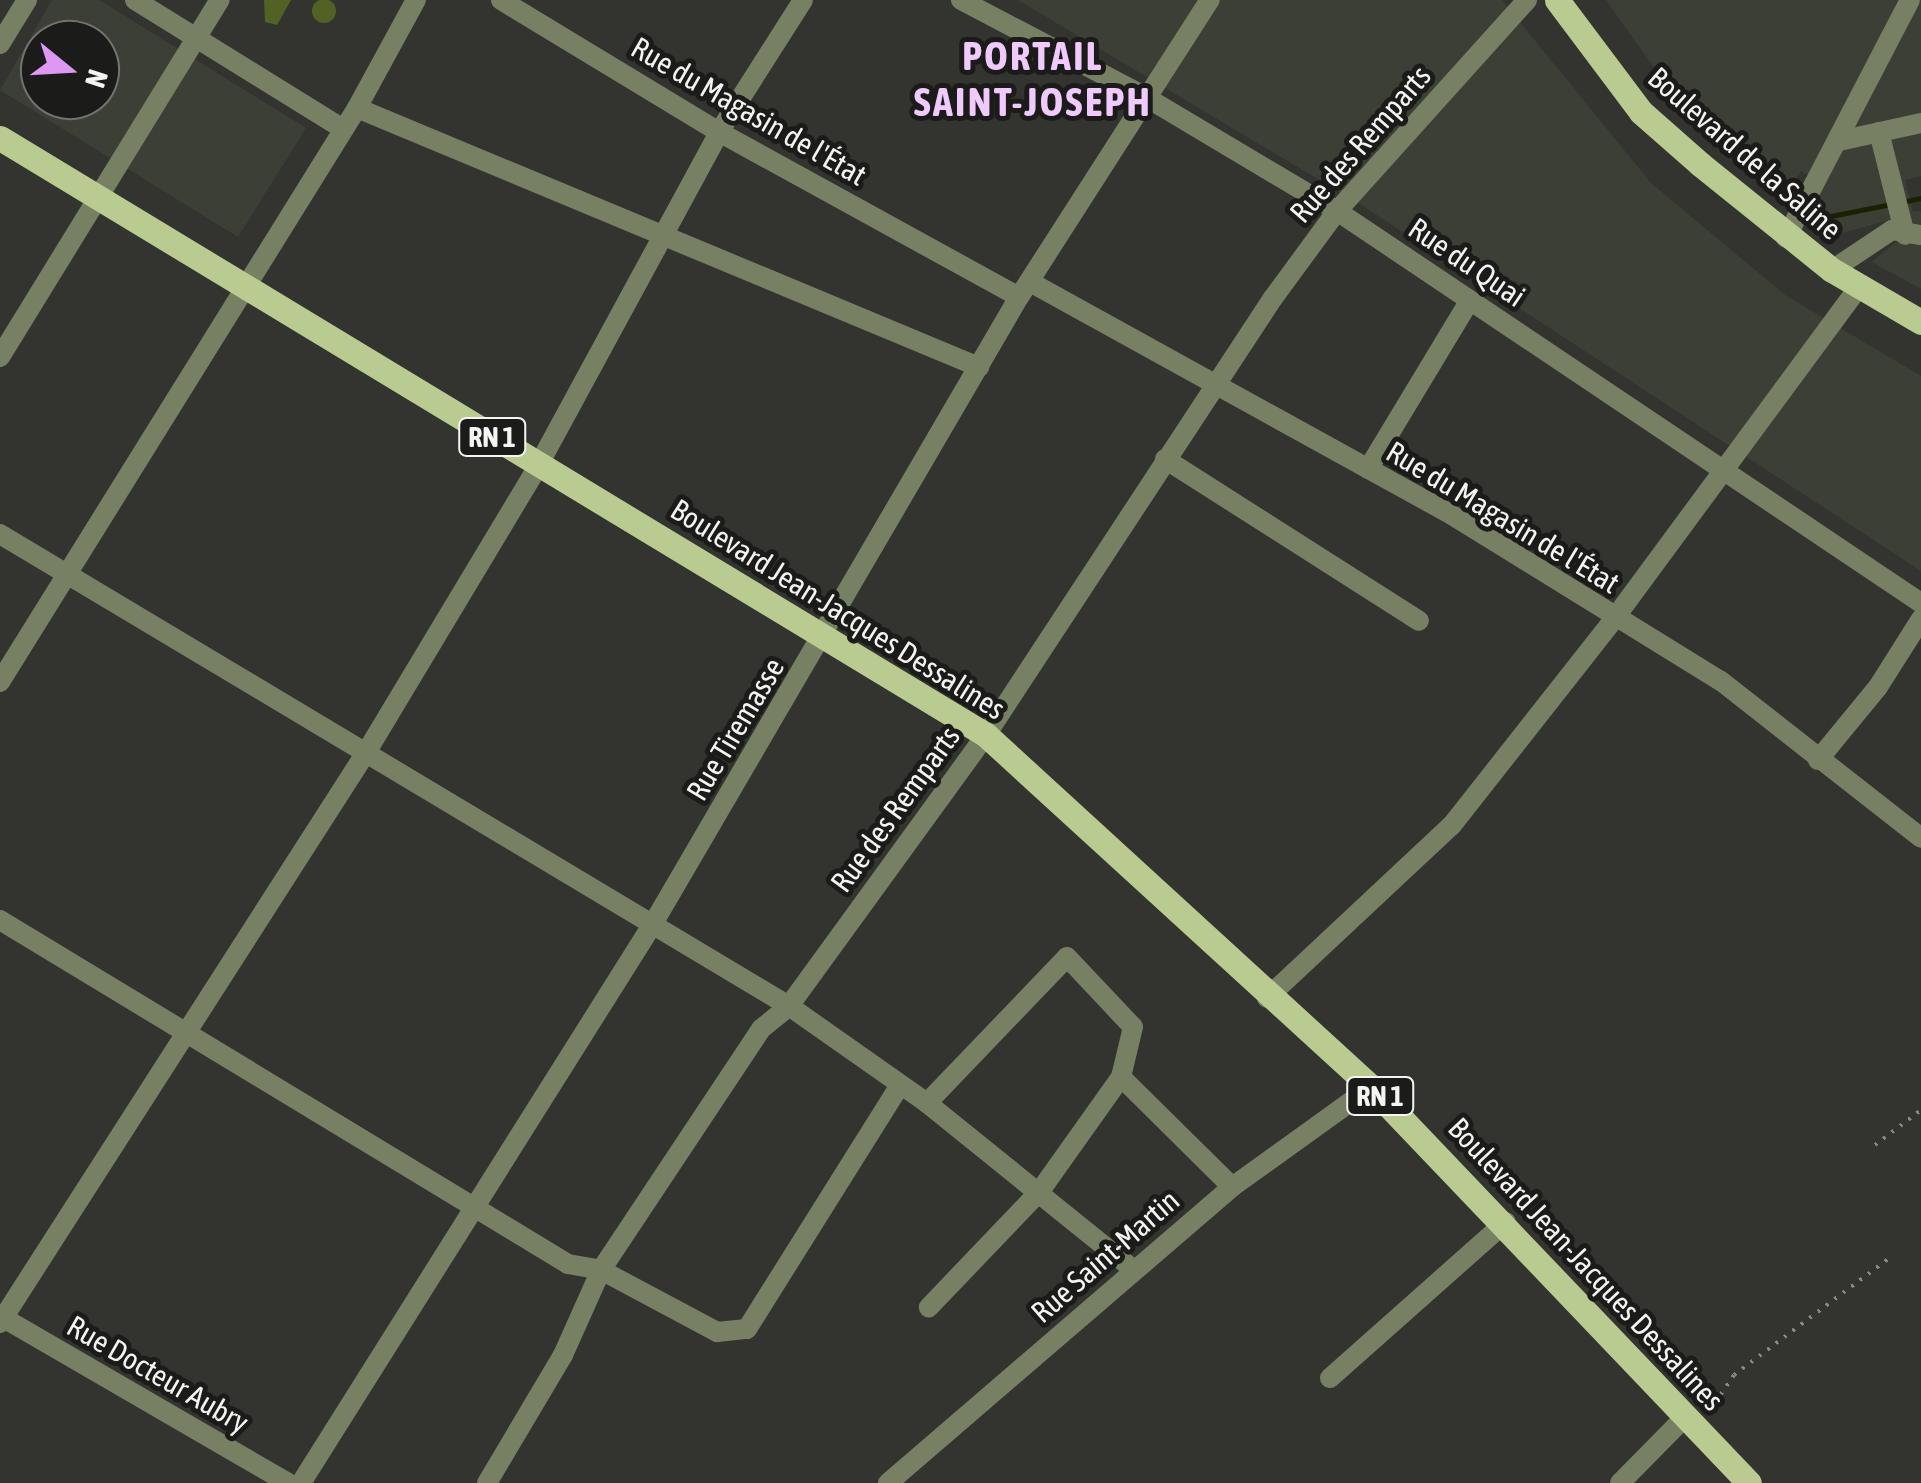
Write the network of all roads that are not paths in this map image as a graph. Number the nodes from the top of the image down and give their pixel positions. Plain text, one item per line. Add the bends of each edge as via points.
1 (27, 0) edge
2 (135, 0) edge
3 (220, 0) edge
4 (416, 0) edge
5 (502, 0) edge
6 (802, 0) edge
7 (960, 0) edge
8 (1210, 0) edge
9 (1527, 0) edge
10 (1557, 0) edge
11 (1910, 0) edge
12 (196, 41) junction
13 (0, 44) edge
14 (1144, 96) junction
15 (357, 108) junction
16 (1921, 124) edge
17 (343, 129) junction
18 (719, 132) junction
19 (1879, 132) junction
20 (0, 138) edge
21 (1839, 141) junction
22 (100, 196) junction
23 (1337, 210) junction
24 (1913, 235) edge
25 (664, 236) junction
26 (1786, 238) junction
27 (1832, 270) junction
28 (246, 286) junction
29 (1860, 286) junction
30 (1024, 290) junction
31 (1470, 300) junction
32 (1921, 322) edge
33 (0, 358) edge
34 (980, 367) junction
35 (1212, 388) junction
36 (1165, 460) junction
37 (538, 466) junction
38 (1719, 469) junction
39 (1368, 470) junction
40 (0, 534) edge
41 (62, 574) junction
42 (1921, 604) edge
43 (1921, 618) edge
44 (1614, 619) junction
45 (1419, 621) dead end
46 (826, 636) junction
47 (0, 682) edge
48 (986, 735) junction
49 (367, 751) junction
50 (1818, 760) junction
51 (1921, 838) edge
52 (0, 920) edge
53 (654, 922) junction
54 (1267, 998) junction
55 (788, 1006) junction
56 (186, 1030) junction
57 (1121, 1077) junction
58 (900, 1085) junction
59 (1372, 1087) junction
60 (927, 1103) junction
61 (1232, 1187) junction
62 (1040, 1191) junction
63 (474, 1206) junction
64 (1506, 1222) junction
65 (601, 1270) junction
66 (1134, 1270) junction
67 (929, 1307) dead end
68 (1, 1319) edge
69 (1330, 1378) dead end
70 (1692, 1422) junction
71 (288, 1483) edge
72 (301, 1483) edge
73 (486, 1483) edge
74 (888, 1483) edge
75 (1620, 1483) edge
76 (1749, 1483) edge

1 - 13 street
2 - 12 street
3 - 12 street
4 - 15 street
5 - 18 street, Rue du Magasin de l'État
6 - 18 street
7 - 14 street, Rue du Quai
8 - 14 street, Rue Tiremasse
9 - 23 street, Rue des Remparts
10 - 26 main road, Boulevard de la Saline via 1641,112
11 - 21 street
12 - 17 street
12 - 22 street
14 - 23 street, Rue du Quai
14 - 30 street, Rue Tiremasse
15 - 17 street
15 - 25 street
16 - 19 street
17 - 28 street
18 - 25 street
18 - 30 street, Rue du Magasin de l'État
19 - 21 street
19 - 24 street via 1900,212
20 - 22 main road, Boulevard Jean-Jacques Dessalines / RN 1
21 - 26 street
22 - 28 main road, Boulevard Jean-Jacques Dessalines / RN 1
22 - 33 street
23 - 31 street, Rue du Quai
23 - 35 street, Rue des Remparts
24 - 27 street via 1892,230
25 - 34 street
25 - 37 street
26 - 27 main road, Boulevard de la Saline
27 - 29 main road, Boulevard de la Saline
28 - 37 main road, Boulevard Jean-Jacques Dessalines / RN 1
28 - 41 street
29 - 32 main road, Boulevard de la Saline
29 - 38 street
30 - 34 street, Rue Tiremasse
30 - 35 street, Rue du Magasin de l'État
31 - 38 street, Rue du Quai
31 - 39 street
34 - 46 street, Rue Tiremasse
35 - 36 street, Rue des Remparts
35 - 39 street, Rue du Magasin de l'État
36 - 45 street
36 - 48 street, Rue des Remparts
37 - 46 main road, Boulevard Jean-Jacques Dessalines / RN 1
37 - 49 street
38 - 42 street, Rue du Quai
38 - 44 street
39 - 44 street, Rue du Magasin de l'État via 1447,512
40 - 41 street
41 - 47 street
41 - 49 street
43 - 50 street via 1878,687
44 - 50 street, Rue du Magasin de l'État via 1721,681
44 - 54 street via 1452,825
46 - 48 main road, Boulevard Jean-Jacques Dessalines / RN 1
46 - 53 street, Rue Tiremasse
48 - 54 main road, Boulevard Jean-Jacques Dessalines / RN 1
48 - 55 street, Rue des Remparts
49 - 53 street
49 - 56 street
50 - 51 street, Rue du Magasin de l'État
52 - 56 street
53 - 55 street
53 - 63 street, Rue Tiremasse
54 - 59 main road, Boulevard Jean-Jacques Dessalines / RN 1
55 - 58 street
55 - 65 street, Rue des Remparts via 761,1029
56 - 63 street
56 - 68 street
57 - 60 street via 1133,1027 1074,959 1060,960
57 - 61 street
57 - 62 street
58 - 60 street
58 - 65 street via 746,1329 717,1332
59 - 61 street, Rue Saint-Martin
59 - 64 main road, Boulevard Jean-Jacques Dessalines / RN 1
60 - 62 street
61 - 66 street, Rue Saint-Martin
62 - 66 street
62 - 67 street
63 - 65 street via 568,1264
63 - 72 street, Rue Tiremasse
64 - 69 street
64 - 70 main road, Boulevard Jean-Jacques Dessalines / RN 1
65 - 73 street, Rue des Remparts via 563,1356
66 - 74 street, Rue Saint-Martin
68 - 71 street, Rue Docteur Aubry
70 - 75 street
70 - 76 main road, Boulevard Jean-Jacques Dessalines / RN 1

